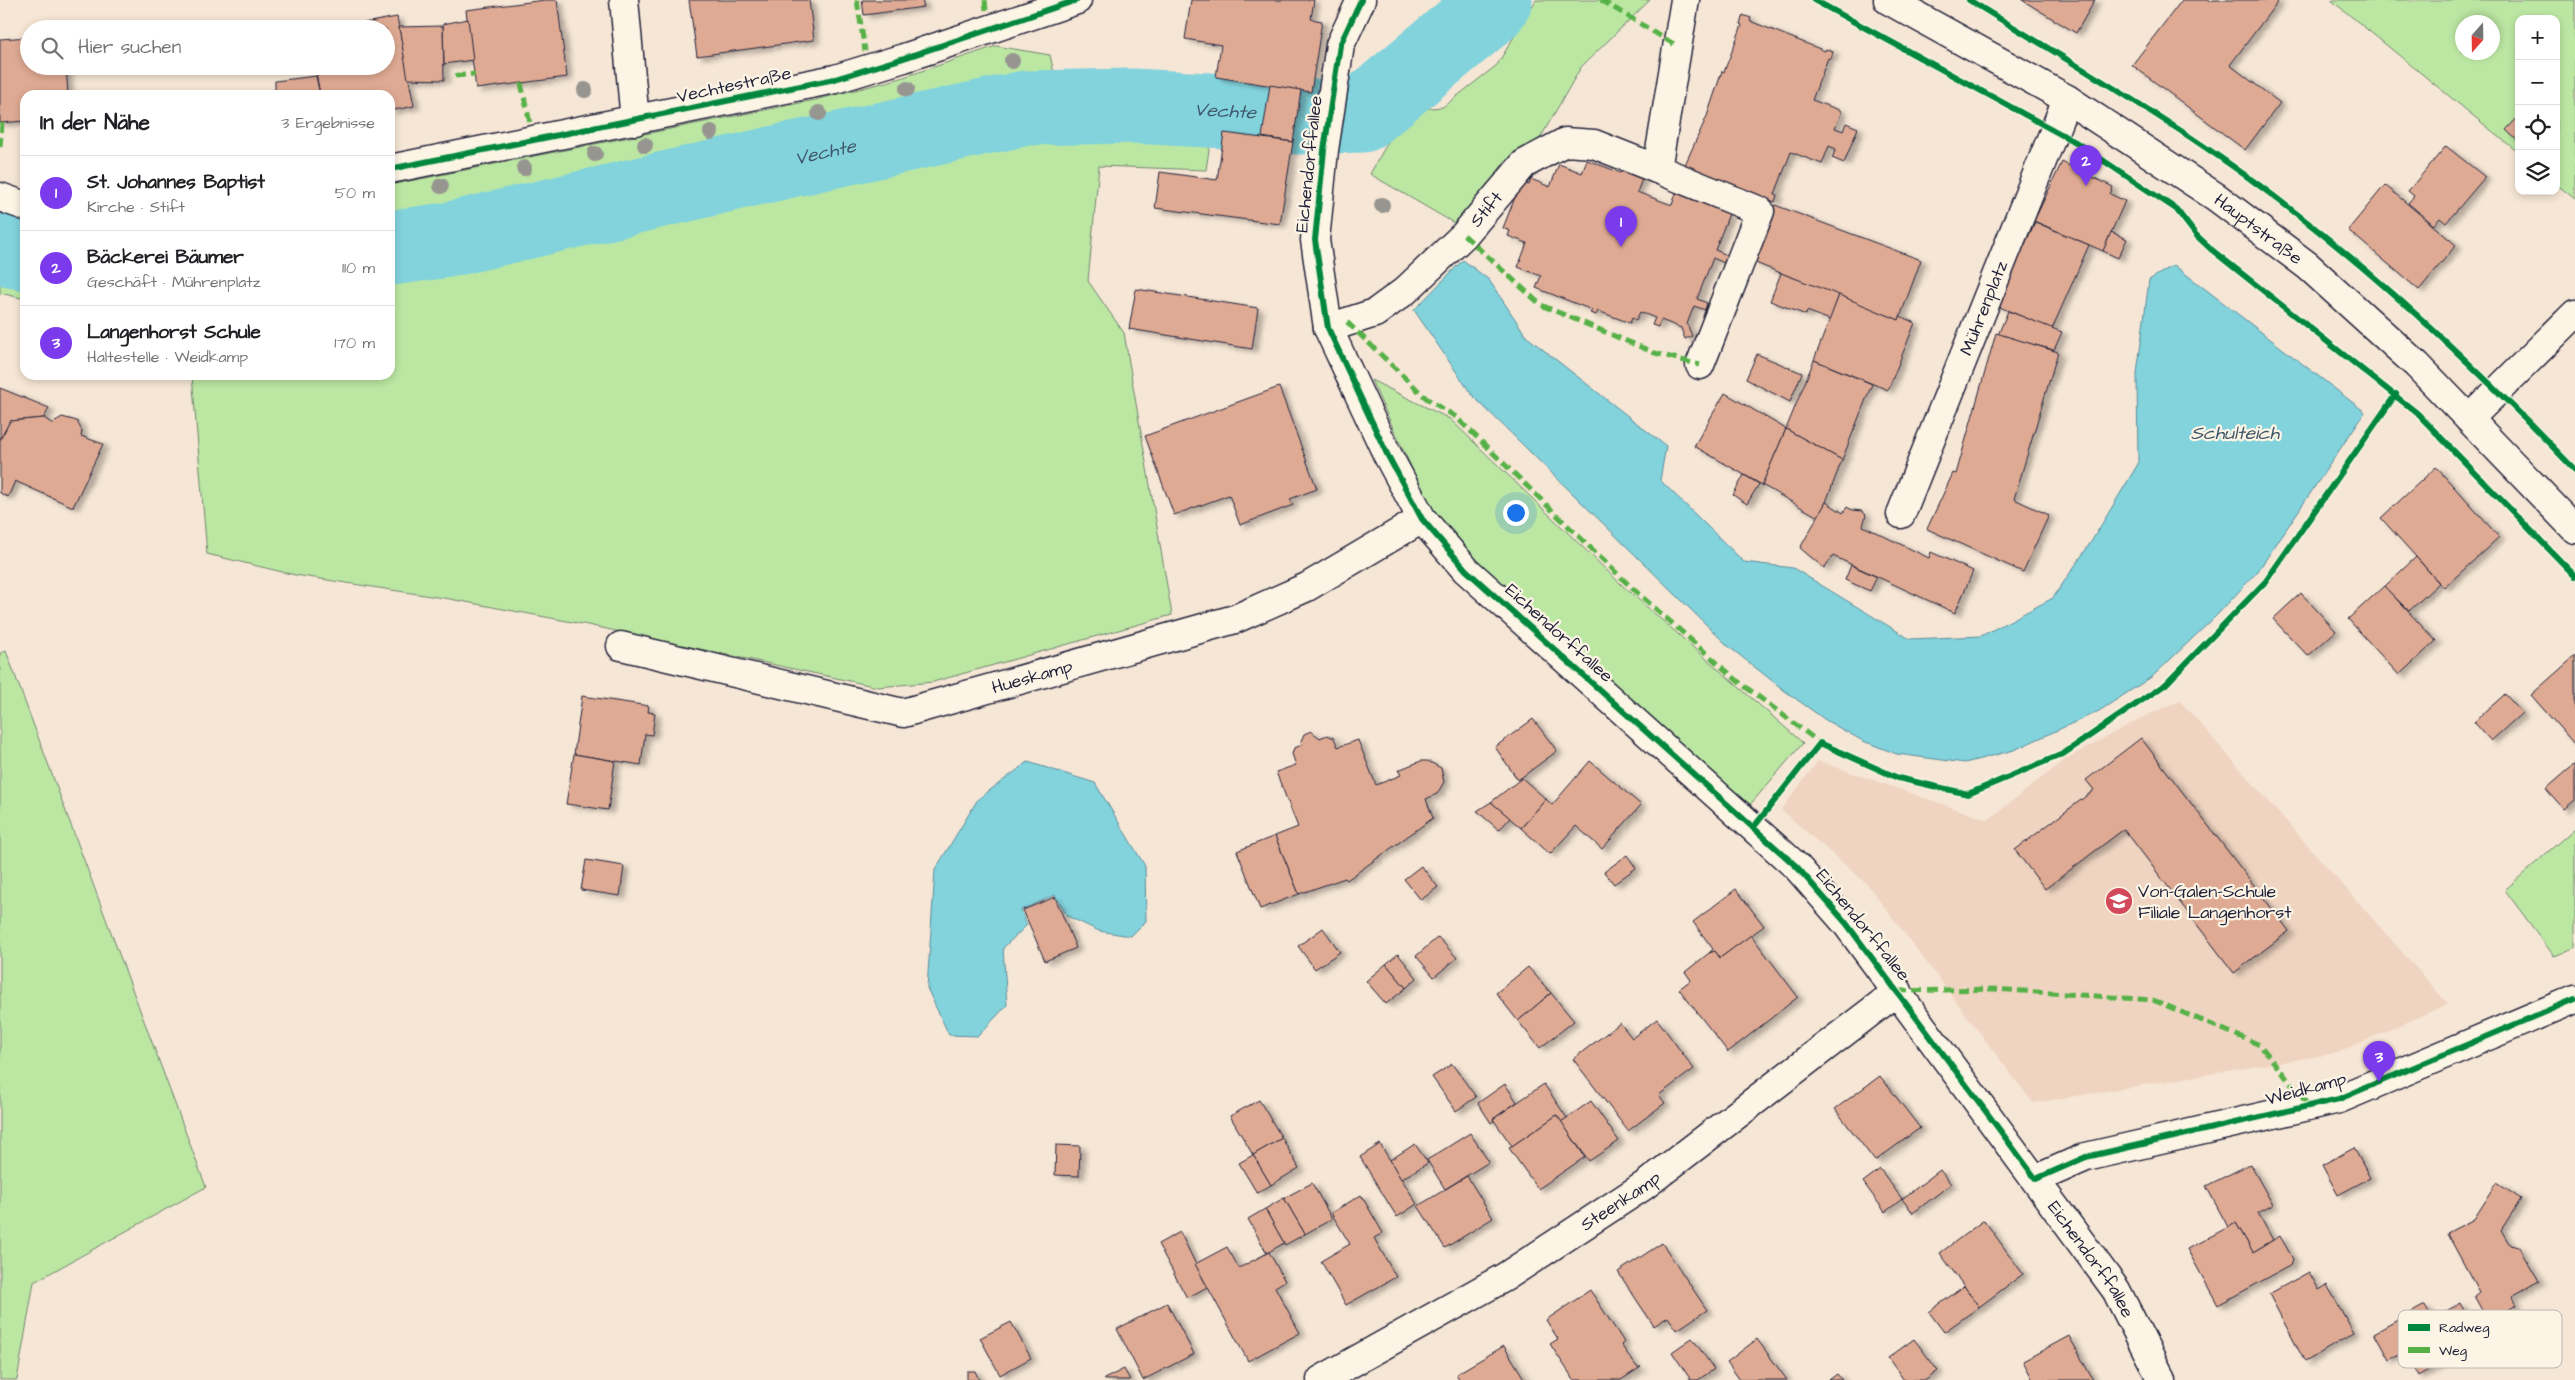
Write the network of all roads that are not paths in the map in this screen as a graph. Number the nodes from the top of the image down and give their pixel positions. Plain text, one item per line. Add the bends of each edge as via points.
1 (624, 0) edge
2 (1076, 0) edge
3 (1361, 0) edge
4 (1685, 0) edge
5 (1888, 0) edge
6 (2067, 99) junction
7 (634, 121) junction
8 (395, 168) edge
9 (1657, 169) junction
10 (0, 197) edge
11 (20, 204) edge
12 (2575, 314) edge
13 (1328, 328) junction
14 (1700, 365) dead end
15 (2469, 419) junction
16 (1901, 514) dead end
17 (1422, 519) junction
18 (2575, 529) edge
19 (621, 646) dead end
20 (1898, 991) junction
21 (2575, 999) edge
22 (2036, 1179) junction
23 (1321, 1380) edge
24 (2162, 1380) edge

1 - 7 street
2 - 7 street, Vechtestraße via 835,79
3 - 13 street, Eichendorffallee via 1340,45 1324,150 1316,240
4 - 9 street
5 - 6 street, Hauptstraße
6 - 15 street, Hauptstraße via 2216,197 2308,266 2417,365
6 - 16 street, Mührenplatz
7 - 8 street, Vechtestraße
9 - 13 street, Stift via 1594,144 1565,142 1524,164 1464,235 1405,291 1375,313
9 - 14 street, Stift via 1760,211
10 - 11 street
12 - 15 street
13 - 17 street, Eichendorffallee via 1387,454
15 - 18 street, Hauptstraße
17 - 19 street, Hueskamp via 1307,587 1235,619 903,713
17 - 20 street, Eichendorffallee via 1466,570 1797,867 1846,923
20 - 22 street, Eichendorffallee
20 - 23 street, Steenkamp via 1645,1185 1505,1277
21 - 22 street, Weidkamp via 2339,1099 2086,1157
22 - 24 street, Eichendorffallee via 2116,1290

